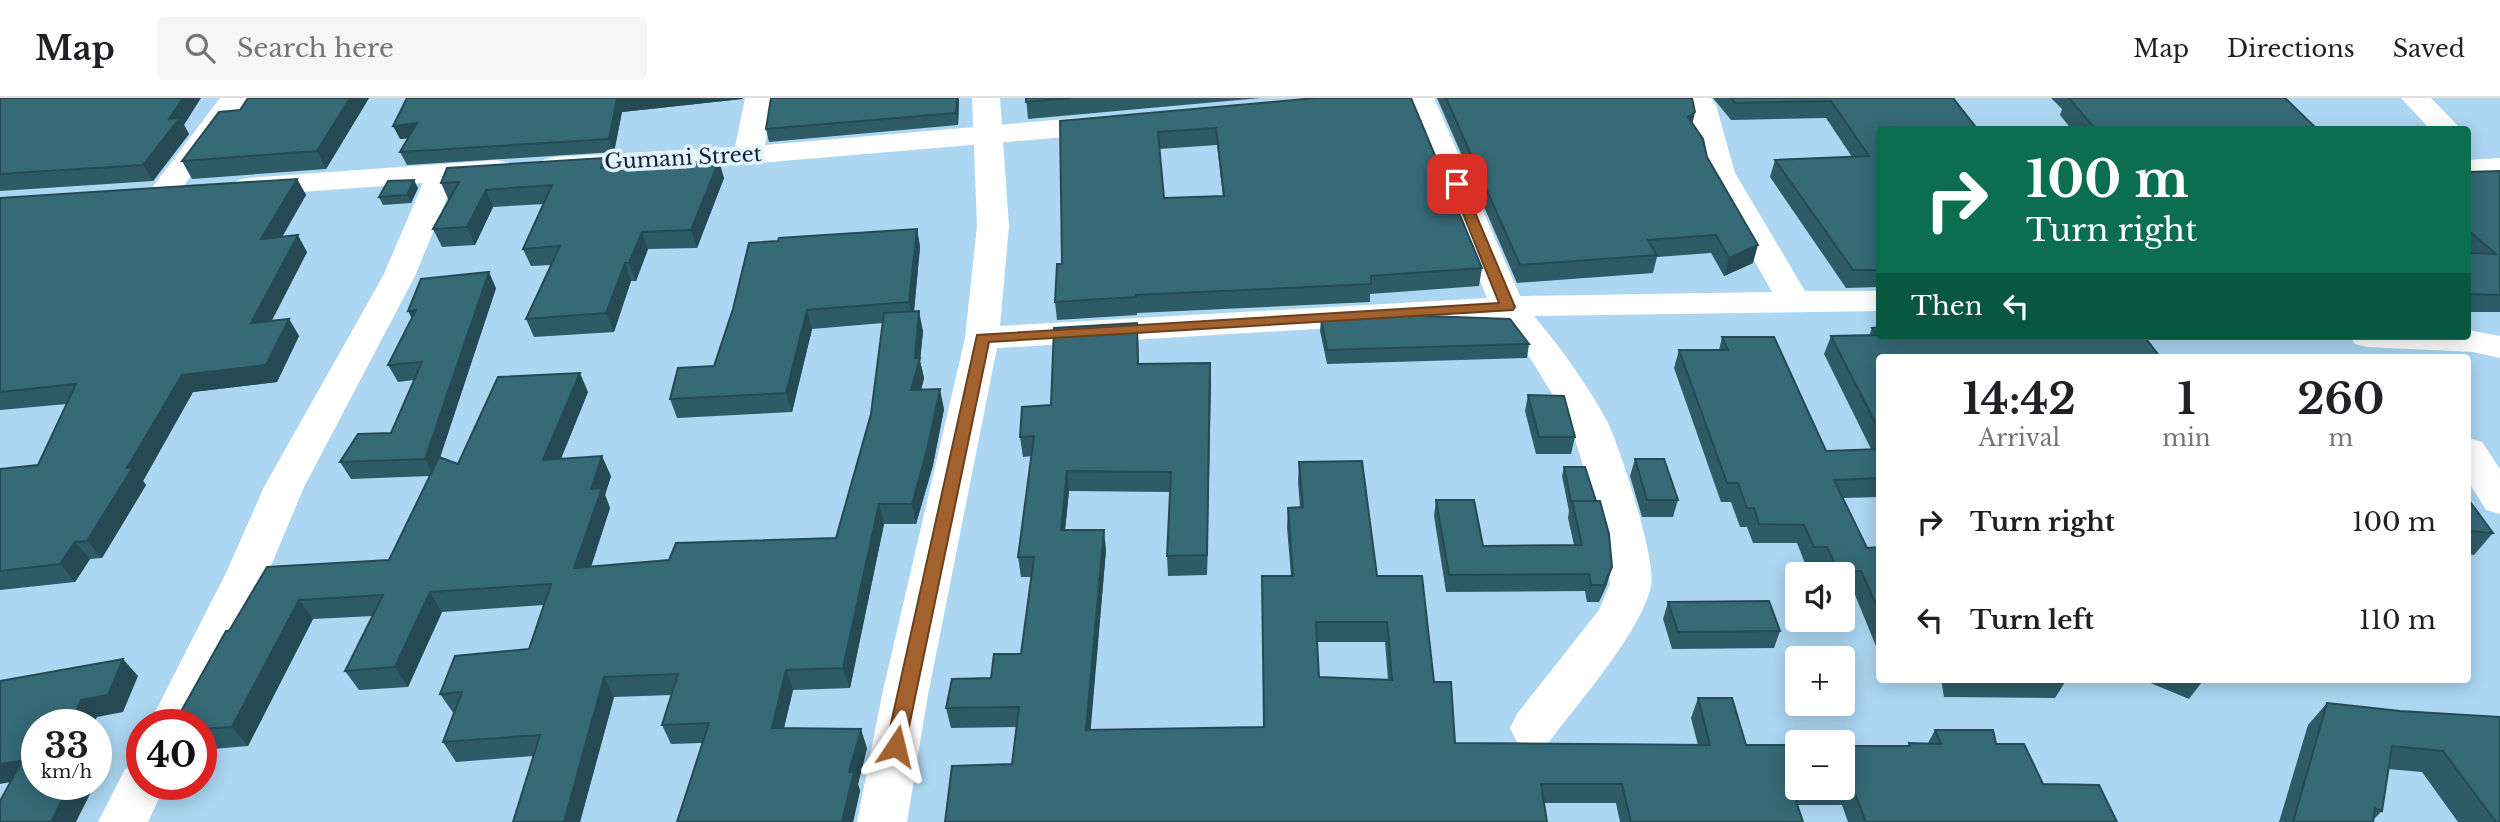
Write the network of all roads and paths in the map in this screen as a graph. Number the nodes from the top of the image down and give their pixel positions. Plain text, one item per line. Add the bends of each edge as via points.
1 (234, 98) edge
2 (759, 98) edge
3 (986, 98) edge
4 (1420, 98) edge
5 (1697, 98) edge
6 (2415, 98) edge
7 (1137, 121) edge
8 (2444, 126) edge
9 (989, 135) junction
10 (748, 155) junction
11 (442, 173) junction
12 (1794, 301) junction
13 (1876, 301) edge
14 (1508, 307) junction
15 (982, 338) junction
16 (2438, 340) edge
17 (2474, 342) edge
18 (2471, 456) edge
19 (2500, 500) edge
20 (179, 709) edge
21 (1533, 728) dead end
22 (134, 800) edge
23 (123, 822) edge
24 (882, 822) edge

1 - 11 street, Gumani Street via 149,194
2 - 10 street
3 - 9 street
4 - 14 street
5 - 12 street via 1720,173
6 - 8 street
7 - 9 street, Gumani Street
9 - 10 street, Gumani Street
9 - 15 street via 993,226
10 - 11 street, Gumani Street
11 - 20 street via 400,276 284,487
12 - 13 street
12 - 14 street
14 - 15 street
14 - 21 street via 1541,346 1590,423 1628,544 1631,584 1617,618
15 - 24 street
16 - 17 street
18 - 19 street
22 - 23 street

